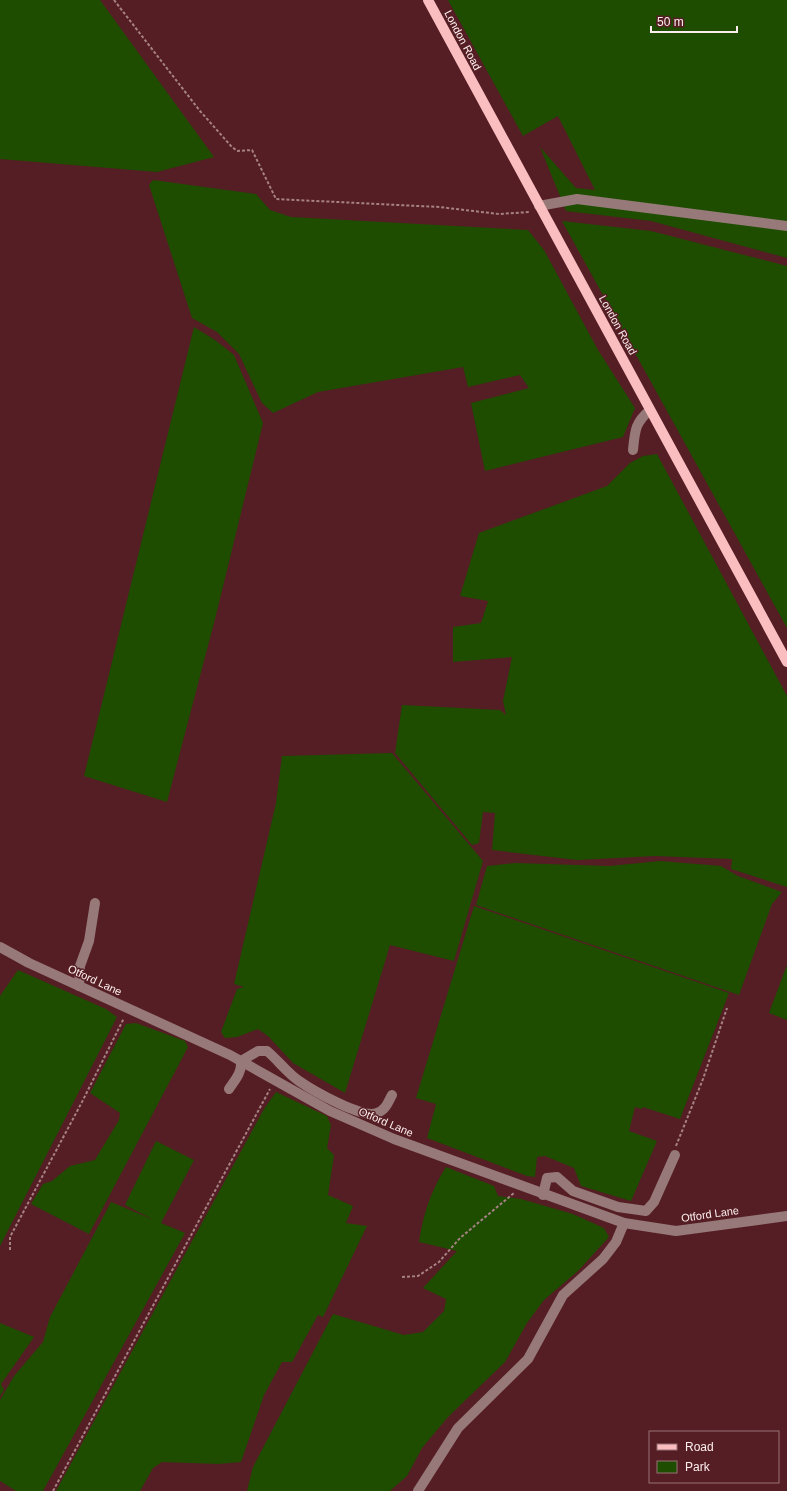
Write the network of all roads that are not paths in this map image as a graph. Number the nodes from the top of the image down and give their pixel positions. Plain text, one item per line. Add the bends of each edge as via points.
1 (428, 0) edge
2 (539, 206) junction
3 (787, 226) edge
4 (650, 410) junction
5 (633, 450) dead end
6 (787, 662) edge
7 (94, 903) dead end
8 (0, 947) edge
9 (79, 986) junction
10 (241, 1061) junction
11 (229, 1089) dead end
12 (392, 1095) dead end
13 (675, 1155) road end
14 (543, 1194) junction
15 (787, 1216) edge
16 (624, 1223) junction
17 (418, 1491) edge

1 - 2 main road, London Road
2 - 3 street via 576,199
2 - 4 main road, London Road
4 - 5 street via 640,419 634,431
4 - 6 main road, London Road
7 - 9 street via 89,941 80,966
8 - 9 street, Otford Lane
9 - 10 street, Otford Lane
10 - 11 street via 242,1068
10 - 12 street via 258,1051 267,1051 298,1080 335,1102 367,1114 377,1114 385,1109
10 - 14 street, Otford Lane via 330,1111 394,1139
13 - 14 street via 654,1202 646,1211 618,1207 573,1191 557,1178 548,1178
14 - 16 street, Otford Lane
15 - 16 street, Otford Lane via 676,1231
16 - 17 street via 616,1242 603,1259 563,1295 528,1359 458,1428

